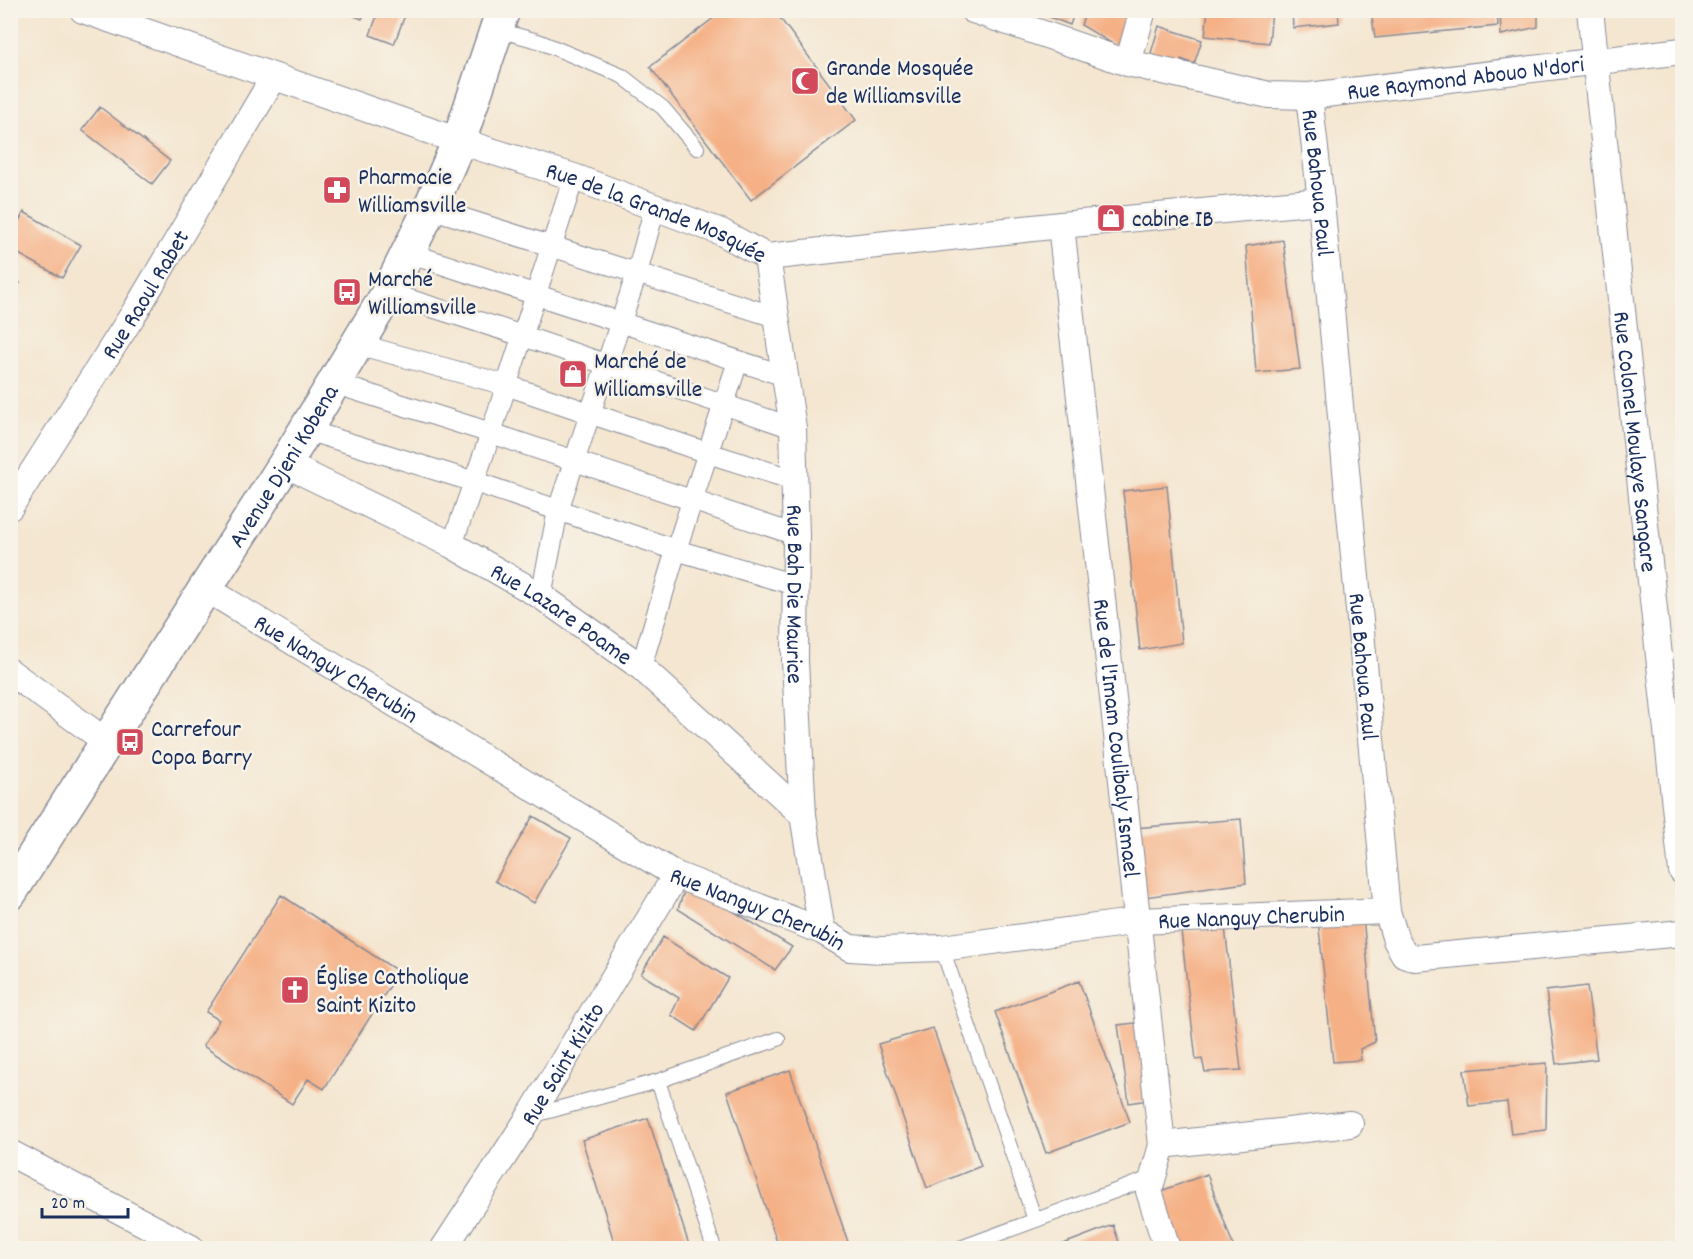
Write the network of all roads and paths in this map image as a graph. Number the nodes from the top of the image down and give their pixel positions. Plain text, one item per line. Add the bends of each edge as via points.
1 (83, 10) edge
2 (973, 10) edge
3 (1143, 10) edge
4 (1590, 10) edge
5 (500, 20) edge
6 (1683, 51) edge
7 (1595, 61) junction
8 (1128, 63) junction
9 (274, 77) junction
10 (1310, 96) junction
11 (459, 141) junction
12 (697, 148) dead end
13 (574, 177) junction
14 (1321, 201) junction
15 (656, 207) junction
16 (430, 208) junction
17 (1061, 225) junction
18 (553, 245) junction
19 (408, 253) junction
20 (767, 258) junction
21 (637, 273) junction
22 (388, 293) junction
23 (537, 293) junction
24 (776, 317) junction
25 (621, 321) junction
26 (523, 336) junction
27 (357, 344) junction
28 (738, 361) junction
29 (606, 364) junction
30 (785, 376) junction
31 (333, 383) junction
32 (507, 385) junction
33 (724, 404) junction
34 (590, 414) junction
35 (793, 428) junction
36 (306, 430) junction
37 (491, 433) junction
38 (708, 453) junction
39 (574, 462) junction
40 (285, 464) junction
41 (794, 480) junction
42 (475, 482) junction
43 (692, 501) junction
44 (10, 507) edge
45 (558, 510) junction
46 (796, 535) junction
47 (452, 545) junction
48 (676, 550) junction
49 (795, 585) junction
50 (205, 588) junction
51 (541, 596) junction
52 (641, 667) junction
53 (10, 672) edge
54 (107, 742) junction
55 (803, 815) junction
56 (1683, 871) edge
57 (676, 875) junction
58 (10, 893) edge
59 (1387, 911) junction
60 (1139, 921) junction
61 (822, 930) junction
62 (1683, 933) edge
63 (942, 948) junction
64 (778, 1039) dead end
65 (657, 1081) junction
66 (530, 1116) junction
67 (1350, 1124) dead end
68 (1162, 1144) junction
69 (10, 1153) edge
70 (1153, 1177) junction
71 (1035, 1220) junction
72 (191, 1248) edge
73 (444, 1248) edge
74 (714, 1248) edge
75 (960, 1248) edge
76 (1167, 1248) edge

1 - 9 street, Rue de la Grande Mosquée
2 - 8 street, Rue Raymond Abouo N'dori
3 - 8 street
4 - 7 street, Rue Colonel Moulaye Sangare
5 - 11 street, Avenue Djeni Kobena
5 - 12 lane via 538,41 622,76 663,108
6 - 7 street, Rue Raymond Abouo N'dori
7 - 10 street, Rue Raymond Abouo N'dori
7 - 56 street, Rue Colonel Moulaye Sangare
8 - 10 street, Rue Raymond Abouo N'dori via 1269,95
9 - 11 street, Rue de la Grande Mosquée
9 - 44 street, Rue Raoul Rabet via 136,310
10 - 14 street, Rue Bahoua Paul
11 - 13 street, Rue de la Grande Mosquée
11 - 16 street, Avenue Djeni Kobena
13 - 15 street, Rue de la Grande Mosquée
13 - 18 street
14 - 17 street, Rue de la Grande Mosquée
14 - 59 street, Rue Bahoua Paul
15 - 20 street, Rue de la Grande Mosquée via 721,232
15 - 21 street
16 - 18 street
16 - 19 street, Avenue Djeni Kobena
17 - 20 street, Rue de la Grande Mosquée
17 - 60 street, Rue de l'Imam Coulibaly Ismael
18 - 21 street
18 - 23 street
19 - 22 street, Avenue Djeni Kobena
19 - 23 street
20 - 24 street, Rue Bah Die Maurice
21 - 24 street
21 - 25 street
22 - 26 street
22 - 27 street, Avenue Djeni Kobena
23 - 25 street
23 - 26 street
24 - 30 street, Rue Bah Die Maurice
25 - 28 street
25 - 29 street
26 - 29 street
26 - 32 street
27 - 31 street, Avenue Djeni Kobena
27 - 32 street
28 - 30 street
28 - 33 street
29 - 33 street
29 - 34 street
30 - 35 street, Rue Bah Die Maurice
31 - 36 street, Avenue Djeni Kobena
31 - 37 street
32 - 34 street
32 - 37 street
33 - 35 street
33 - 38 street
34 - 38 street
34 - 39 street
35 - 41 street, Rue Bah Die Maurice
36 - 40 street, Avenue Djeni Kobena
36 - 42 street
37 - 39 street
37 - 42 street
38 - 41 street
38 - 43 street
39 - 43 street
39 - 45 street
40 - 47 street, Rue Lazare Poame
40 - 50 street, Avenue Djeni Kobena
41 - 46 street, Rue Bah Die Maurice
42 - 45 street
42 - 47 street
43 - 46 street
43 - 48 street
45 - 48 street
45 - 51 street
46 - 49 street, Rue Bah Die Maurice
47 - 51 street, Rue Lazare Poame
48 - 49 street
48 - 52 street
49 - 55 street, Rue Bah Die Maurice
50 - 54 street, Avenue Djeni Kobena
50 - 57 street, Rue Nanguy Cherubin
51 - 52 street, Rue Lazare Poame
52 - 55 street, Rue Lazare Poame
53 - 54 street
54 - 58 street, Avenue Djeni Kobena
55 - 61 street, Rue Bah Die Maurice
57 - 61 street, Rue Nanguy Cherubin
57 - 66 street, Rue Saint Kizito
59 - 60 street, Rue Nanguy Cherubin
59 - 62 street, Rue Bahoua Paul via 1404,954 1415,958
60 - 63 street, Rue Nanguy Cherubin
60 - 68 street, Rue de l'Imam Coulibaly Ismael
61 - 63 street, Rue Nanguy Cherubin via 850,948
63 - 71 lane
64 - 65 lane
65 - 66 lane
65 - 74 lane
66 - 73 street, Rue Saint Kizito
67 - 68 street
68 - 70 street, Rue de l'Imam Coulibaly Ismael
69 - 72 street
70 - 71 lane
70 - 76 street, Rue de l'Imam Coulibaly Ismael via 1149,1191
71 - 75 lane

